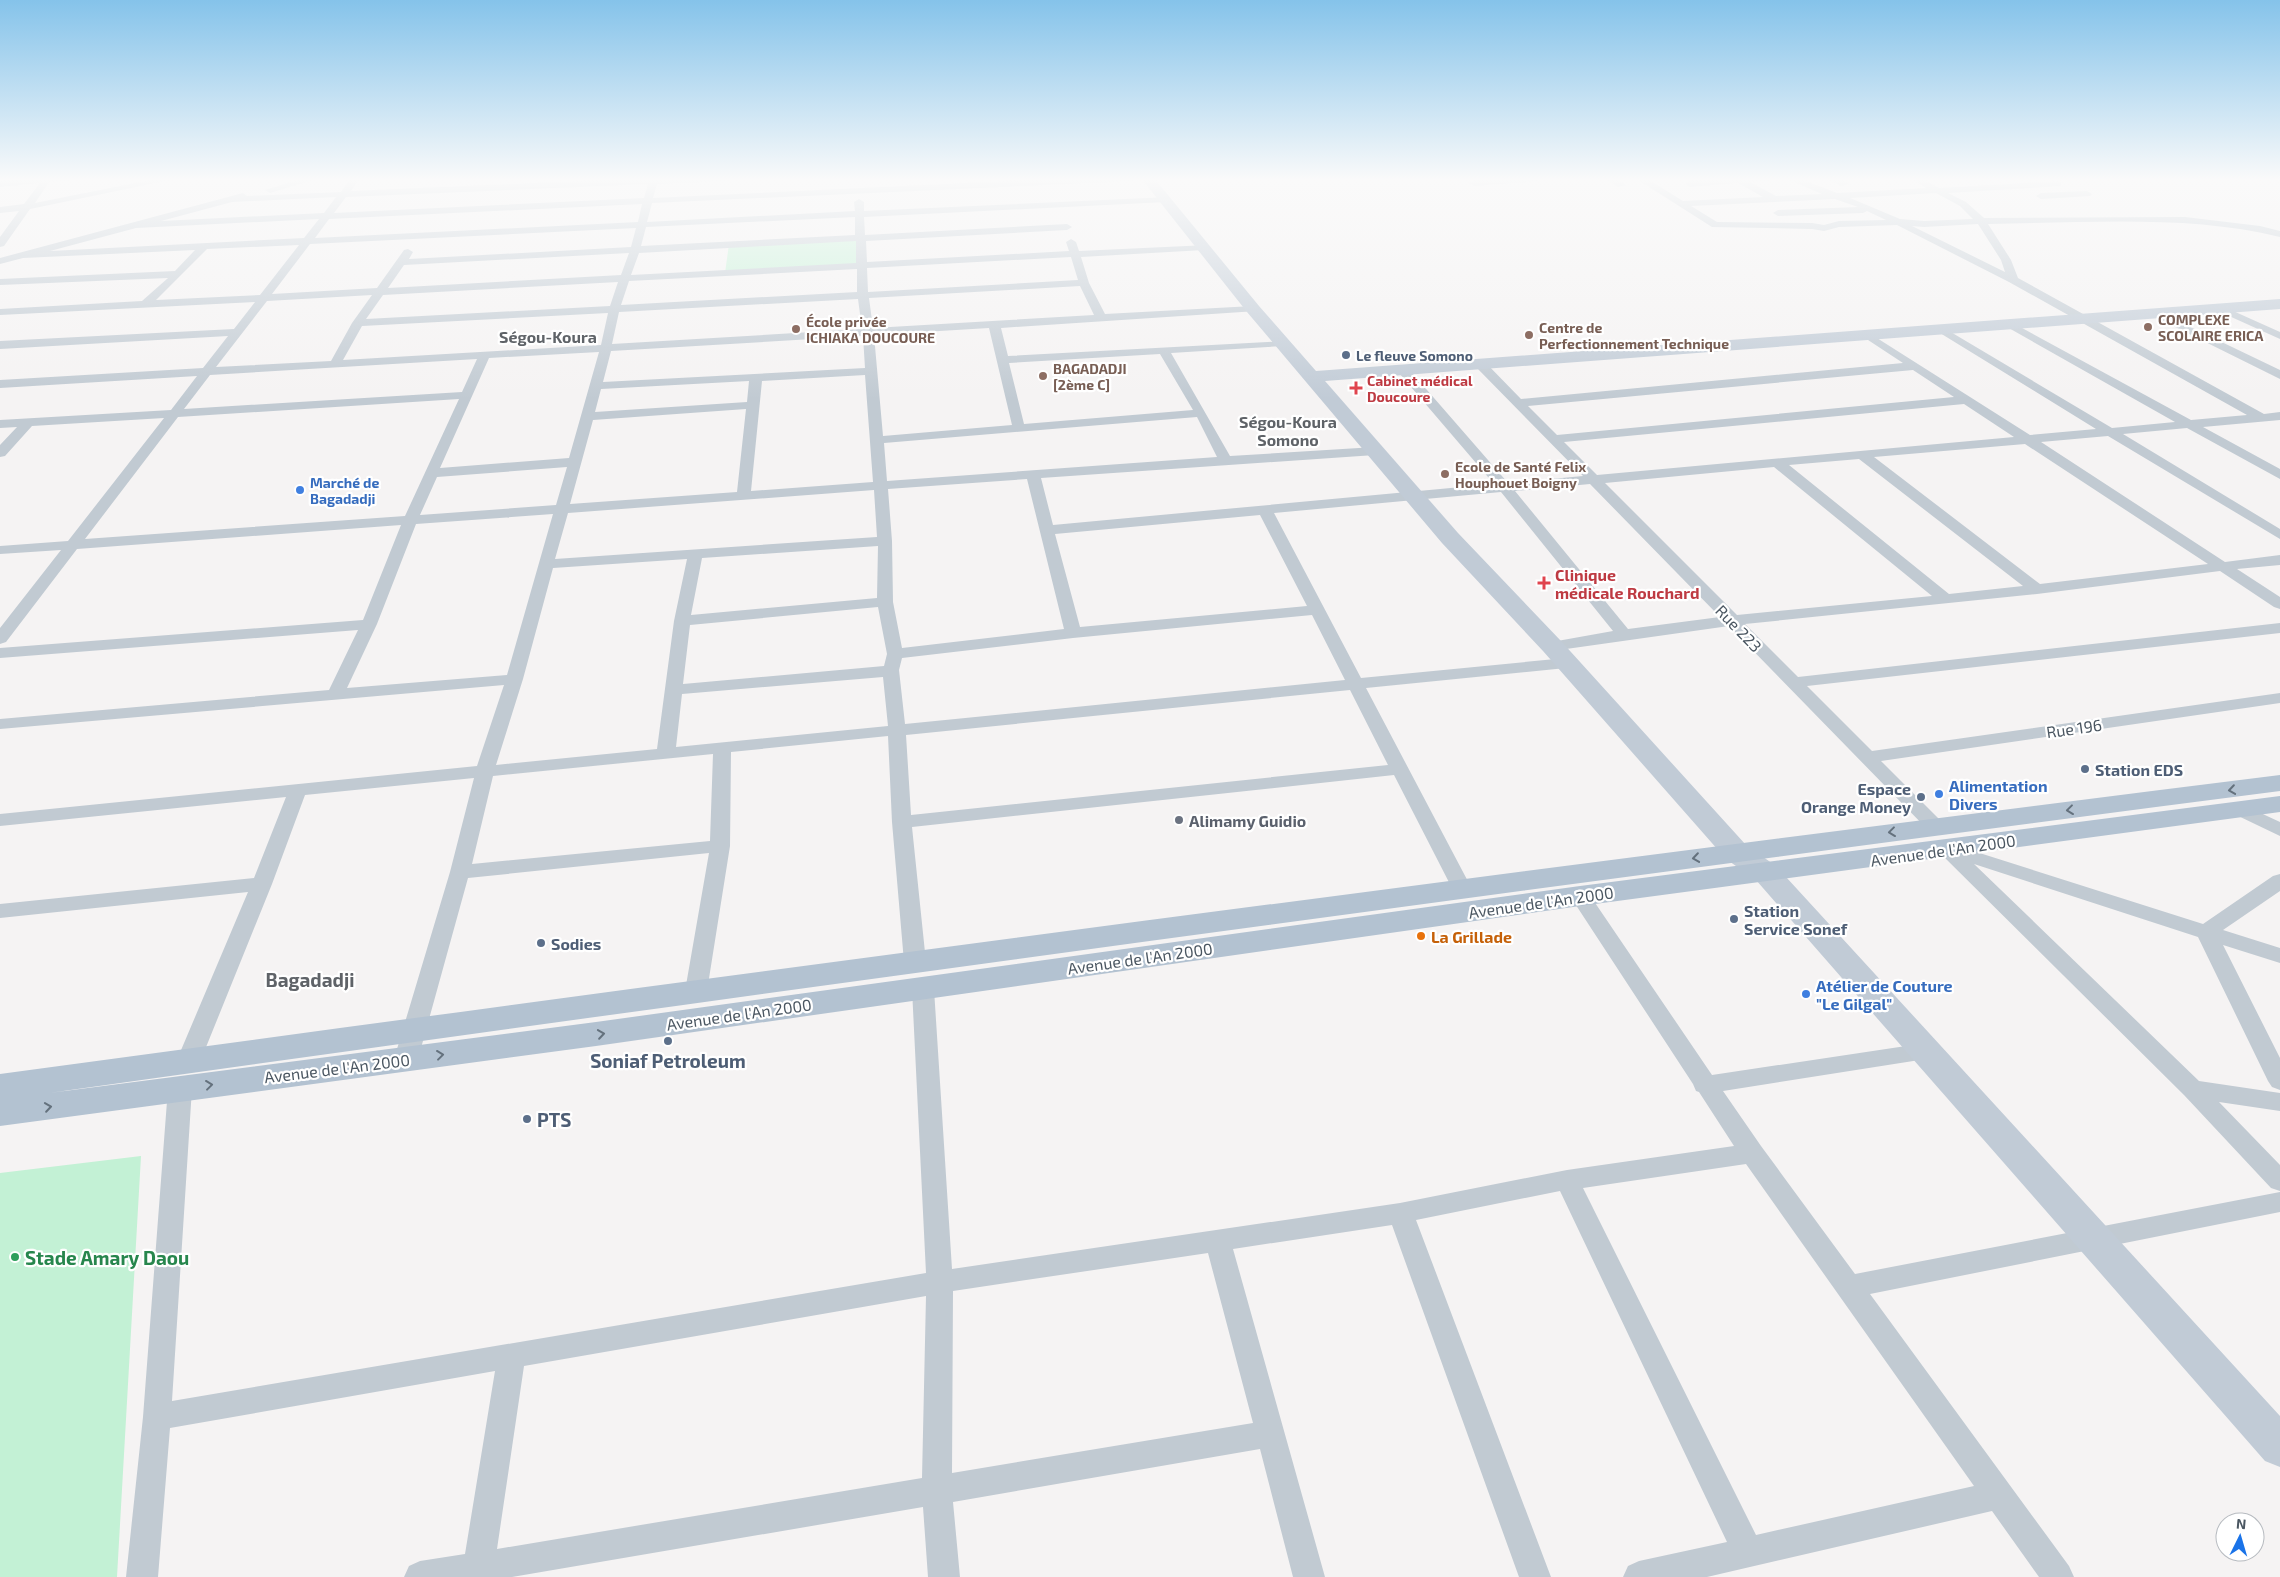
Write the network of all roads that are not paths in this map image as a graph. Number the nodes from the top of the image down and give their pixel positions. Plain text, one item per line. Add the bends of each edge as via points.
1 (37, 252) edge
2 (92, 252) edge
3 (199, 252) edge
4 (300, 252) edge
5 (408, 252) edge
6 (604, 252) edge
7 (634, 252) edge
8 (861, 252) edge
9 (1119, 252) edge
10 (1208, 252) edge
11 (1956, 252) edge
12 (2000, 252) edge
13 (1074, 254) junction
14 (24, 255) junction
15 (0, 261) edge
16 (402, 262) junction
17 (862, 266) junction
18 (178, 274) junction
19 (623, 278) junction
20 (2014, 280) junction
21 (0, 282) edge
22 (1084, 283) junction
23 (379, 292) junction
24 (863, 295) junction
25 (263, 299) junction
26 (2280, 304) edge
27 (144, 305) junction
28 (2222, 308) junction
29 (614, 309) junction
30 (1253, 309) junction
31 (0, 312) edge
32 (2157, 314) junction
33 (1100, 318) junction
34 (2084, 320) junction
35 (358, 323) junction
36 (994, 324) junction
37 (2011, 325) junction
38 (1944, 331) junction
39 (237, 332) junction
40 (868, 332) junction
41 (1868, 336) junction
42 (2280, 336) edge
43 (1283, 344) junction
44 (0, 345) edge
45 (606, 348) junction
46 (1164, 351) junction
47 (485, 355) junction
48 (1004, 360) junction
49 (335, 364) junction
50 (1480, 364) junction
51 (1914, 366) junction
52 (1403, 370) junction
53 (871, 371) junction
54 (207, 372) junction
55 (2280, 375) edge
56 (756, 377) junction
57 (1312, 377) junction
58 (0, 384) edge
59 (595, 386) junction
60 (468, 394) junction
61 (1965, 400) junction
62 (1518, 403) junction
63 (754, 405) junction
64 (175, 412) junction
65 (1202, 413) junction
66 (588, 416) junction
67 (2280, 416) edge
68 (2262, 418) junction
69 (28, 422) junction
70 (0, 424) edge
71 (2190, 425) junction
72 (1019, 428) junction
73 (2111, 432) junction
74 (1552, 439) junction
75 (2027, 439) junction
76 (877, 440) junction
77 (1375, 451) junction
78 (0, 453) edge
79 (1864, 456) junction
80 (1226, 460) junction
81 (575, 462) junction
82 (1778, 463) junction
83 (432, 473) junction
84 (1033, 474) junction
85 (2280, 475) edge
86 (1593, 480) junction
87 (879, 485) junction
88 (1505, 488) junction
89 (744, 496) junction
90 (1414, 496) junction
91 (560, 509) junction
92 (1265, 510) junction
93 (410, 520) junction
94 (1046, 530) junction
95 (2280, 535) edge
96 (885, 541) junction
97 (73, 545) junction
98 (0, 550) edge
99 (695, 556) junction
100 (2280, 560) edge
101 (546, 564) junction
102 (2222, 566) junction
103 (2037, 589) junction
104 (1946, 599) junction
105 (885, 602) junction
106 (2280, 604) edge
107 (1318, 610) junction
108 (1732, 620) junction
109 (682, 621) junction
110 (369, 624) junction
111 (2280, 628) edge
112 (1073, 633) junction
113 (1623, 633) junction
114 (0, 639) edge
115 (1552, 646) junction
116 (0, 653) edge
117 (893, 662) junction
118 (1566, 663) junction
119 (514, 679) junction
120 (1354, 683) junction
121 (1793, 683) junction
122 (673, 690) junction
123 (335, 695) junction
124 (2280, 698) edge
125 (0, 724) edge
126 (898, 729) junction
127 (722, 747) junction
128 (666, 753) junction
129 (1869, 757) junction
130 (1400, 769) junction
131 (485, 771) junction
132 (2280, 783) edge
133 (298, 790) junction
134 (2280, 804) edge
135 (2240, 809) junction
136 (0, 820) edge
137 (902, 822) junction
138 (2280, 830) edge
139 (1942, 838) junction
140 (720, 846) junction
141 (1736, 852) junction
142 (460, 872) junction
143 (1766, 873) junction
144 (2280, 881) edge
145 (262, 884) junction
146 (1462, 889) junction
147 (1580, 896) junction
148 (0, 911) edge
149 (2206, 932) junction
150 (2280, 956) edge
151 (919, 976) junction
152 (696, 991) junction
153 (415, 1030) junction
154 (1926, 1051) junction
155 (406, 1059) junction
156 (184, 1075) junction
157 (2280, 1081) edge
158 (1704, 1085) junction
159 (0, 1087) edge
160 (2192, 1089) junction
161 (2280, 1102) edge
162 (0, 1113) edge
163 (1752, 1153) junction
164 (1567, 1180) junction
165 (2280, 1181) edge
166 (2280, 1202) edge
167 (1400, 1213) junction
168 (1217, 1239) junction
169 (2094, 1239) junction
170 (940, 1282) junction
171 (1850, 1287) junction
172 (511, 1358) junction
173 (157, 1417) junction
174 (1271, 1434) junction
175 (2280, 1447) edge
176 (937, 1491) junction
177 (1998, 1495) junction
178 (1748, 1552) junction
179 (478, 1572) edge
180 (142, 1577) edge
181 (420, 1577) edge
182 (944, 1577) edge
183 (1309, 1577) edge
184 (1535, 1577) edge
185 (1639, 1577) edge
186 (2058, 1577) edge

1 - 14 street
2 - 14 street
3 - 18 street
4 - 25 street
5 - 16 street
6 - 16 street
7 - 19 street
8 - 17 street
9 - 13 street
10 - 30 street
11 - 20 street
12 - 20 street
13 - 17 street
13 - 22 street
14 - 15 street
16 - 23 street
17 - 19 street
17 - 24 street
18 - 21 street
18 - 27 street
19 - 23 street
19 - 29 street
20 - 34 street
22 - 24 street
22 - 33 street
23 - 25 street
23 - 35 street
24 - 29 street
24 - 40 street
25 - 27 street
25 - 39 street
26 - 28 street
27 - 31 street
28 - 32 street
28 - 42 street
29 - 35 street
29 - 45 street
30 - 33 street
30 - 43 street
32 - 34 street
32 - 55 street
33 - 36 street
34 - 37 street
34 - 68 street
35 - 49 street
36 - 40 street
36 - 48 street
37 - 38 street
37 - 71 street
38 - 41 street
38 - 73 street
39 - 44 street
39 - 54 street
40 - 45 street
40 - 53 street
41 - 50 street
41 - 51 street
43 - 46 street
43 - 57 street
45 - 47 street
45 - 59 street
46 - 48 street
46 - 65 street
47 - 49 street
47 - 60 street
48 - 72 street
49 - 54 street
50 - 52 street
50 - 62 street, Rue 223
51 - 61 street
51 - 62 street
52 - 57 street
52 - 88 street
53 - 56 street
53 - 76 street
54 - 58 street
54 - 64 street
56 - 59 street
56 - 63 street
57 - 77 street
59 - 66 street
60 - 64 street
60 - 83 street
61 - 74 street
61 - 75 street
62 - 74 street, Rue 223
63 - 66 street
63 - 89 street
64 - 69 street
64 - 97 street
65 - 72 street
65 - 80 street
66 - 81 street
67 - 68 street
68 - 71 street
69 - 70 street
69 - 78 street
71 - 73 street
71 - 85 street
72 - 76 street
73 - 75 street
73 - 95 street
74 - 86 street, Rue 223
75 - 79 street
75 - 102 street
76 - 87 street
77 - 80 street
77 - 90 street
79 - 82 street
79 - 103 street
80 - 84 street
81 - 83 street
81 - 91 street
82 - 86 street
82 - 104 street
83 - 93 street
84 - 87 street
84 - 94 street
86 - 88 street
86 - 108 street, Rue 223
87 - 89 street
87 - 96 street
88 - 90 street
88 - 113 street
89 - 91 street
90 - 92 street
90 - 115 street
91 - 93 street
91 - 101 street
92 - 94 street
92 - 107 street
93 - 97 street
93 - 110 street
94 - 112 street
96 - 99 street
96 - 105 street
97 - 98 street
97 - 114 street
99 - 101 street
99 - 109 street
100 - 102 street
101 - 119 street
102 - 103 street
102 - 106 street
103 - 104 street
104 - 108 street
105 - 109 street
105 - 117 street
107 - 112 street
107 - 120 street
108 - 113 street
108 - 121 street, Rue 223
109 - 122 street
110 - 116 street
110 - 123 street
111 - 121 street
112 - 117 street
113 - 115 street
115 - 118 street
117 - 122 street via 870,674
117 - 126 street
118 - 120 street
118 - 141 street
119 - 123 street
119 - 131 street
120 - 126 street
120 - 130 street
121 - 129 street, Rue 223
122 - 128 street
123 - 125 street
124 - 129 street, Rue 196
126 - 127 street
126 - 137 street
127 - 128 street
127 - 140 street
128 - 131 street
129 - 139 street, Rue 223
130 - 137 street
130 - 146 street
131 - 133 street
131 - 142 street
132 -> 139 main road, Avenue de l'An 2000
133 - 136 street
133 - 145 street
134 - 135 main road, Avenue de l'An 2000
135 - 138 street
135 - 139 main road, Avenue de l'An 2000
137 - 151 street
139 -> 141 main road, Avenue de l'An 2000
139 - 143 main road, Avenue de l'An 2000
139 - 149 street
139 - 160 street, Rue 223
140 - 142 street
140 - 152 street
141 - 143 street
141 -> 146 main road, Avenue de l'An 2000
142 - 153 street
143 - 147 main road, Avenue de l'An 2000
143 - 154 street
144 - 149 street
145 - 148 street
145 - 156 street
146 - 151 main road, Avenue de l'An 2000
147 - 151 main road, Avenue de l'An 2000
147 - 158 street
149 - 150 street
149 - 157 street
151 - 152 main road, Avenue de l'An 2000
155 -> 151 main road, Avenue de l'An 2000
151 - 170 street
152 - 153 main road, Avenue de l'An 2000
153 - 155 street
153 - 156 main road, Avenue de l'An 2000
154 - 158 street
154 - 169 street
156 -> 155 main road, Avenue de l'An 2000
156 - 159 main road, Avenue de l'An 2000
162 -> 156 main road, Avenue de l'An 2000
156 - 173 street
158 - 163 street
160 - 161 street
160 - 165 street, Rue 223
163 - 164 street
163 - 171 street
164 - 167 street
164 - 178 street
166 - 169 street
167 - 168 street
167 - 184 street
168 - 170 street
168 - 174 street
169 - 171 street
169 - 175 street
170 - 172 street
170 - 176 street
171 - 177 street
172 - 173 street
172 - 179 street
173 - 180 street
174 - 176 street
174 - 183 street
176 - 179 street
176 - 182 street
177 - 178 street
177 - 186 street
178 - 185 street
179 - 181 street

